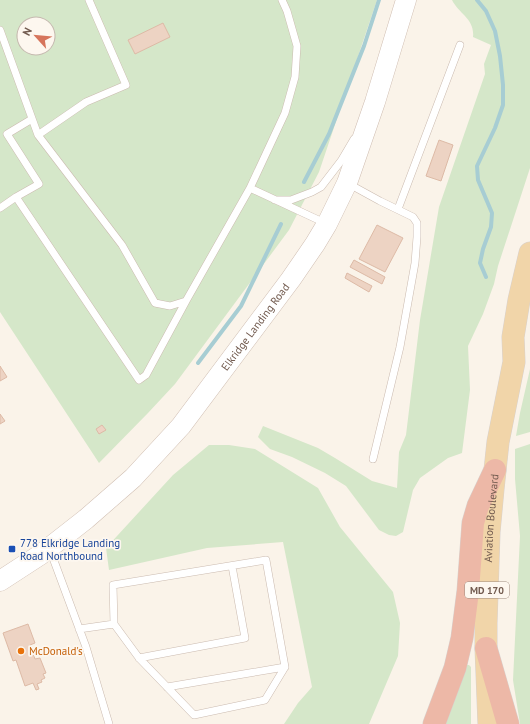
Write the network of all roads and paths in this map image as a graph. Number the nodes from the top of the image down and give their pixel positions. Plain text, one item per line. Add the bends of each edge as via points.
1 (89, 0) edge
2 (282, 0) edge
3 (406, 0) edge
4 (0, 30) edge
5 (460, 45) dead end
6 (375, 102) junction
7 (32, 120) junction
8 (38, 135) junction
9 (347, 183) junction
10 (250, 188) junction
11 (16, 198) junction
12 (275, 200) junction
13 (0, 208) edge
14 (398, 210) junction
15 (327, 224) junction
16 (530, 253) edge
17 (186, 301) junction
18 (530, 322) edge
19 (514, 362) junction
20 (372, 459) dead end
21 (495, 470) junction
22 (49, 548) junction
23 (232, 566) junction
24 (0, 580) edge
25 (114, 624) junction
26 (79, 629) junction
27 (486, 648) junction
28 (139, 658) junction
29 (285, 667) junction
30 (167, 687) junction
31 (108, 724) edge
32 (434, 724) edge
33 (489, 724) edge
34 (508, 724) edge

1 - 8 lane via 126,85 86,102
2 - 10 lane via 297,46 295,77 285,113
3 - 6 main road, Elkridge Landing Road
4 - 7 lane
5 - 14 lane
6 - 9 main road, Elkridge Landing Road
6 - 12 lane via 341,160 321,187 291,200
7 - 8 lane
7 - 11 lane via 7,134 39,184
8 - 17 lane via 122,245 155,303 170,306
9 - 14 lane
9 - 15 main road, Elkridge Landing Road
10 - 12 lane
10 - 17 lane
11 - 13 lane
11 - 17 lane via 139,380 146,375
12 - 15 lane
14 - 20 lane via 413,217 417,223 415,263 400,347
15 - 22 main road, Elkridge Landing Road via 291,279 181,426 133,478
16 - 19 main road, Aviation Boulevard / MD 170 via 518,300 513,337
18 - 19 main road, Aviation Boulevard / MD 170
19 - 21 main road, Aviation Boulevard / MD 170
21 - 27 main road, Aviation Boulevard / MD 170
21 - 32 highway via 473,523 468,590 460,646 455,668
22 - 24 main road, Elkridge Landing Road
22 - 26 lane
23 - 25 lane via 113,585
23 - 28 lane via 244,638
23 - 29 lane via 266,560
25 - 26 lane
25 - 28 lane
26 - 31 lane
27 - 33 main road, Aviation Boulevard / MD 170
27 - 34 highway
28 - 30 lane
29 - 30 lane
29 - 30 lane via 265,700 194,715

